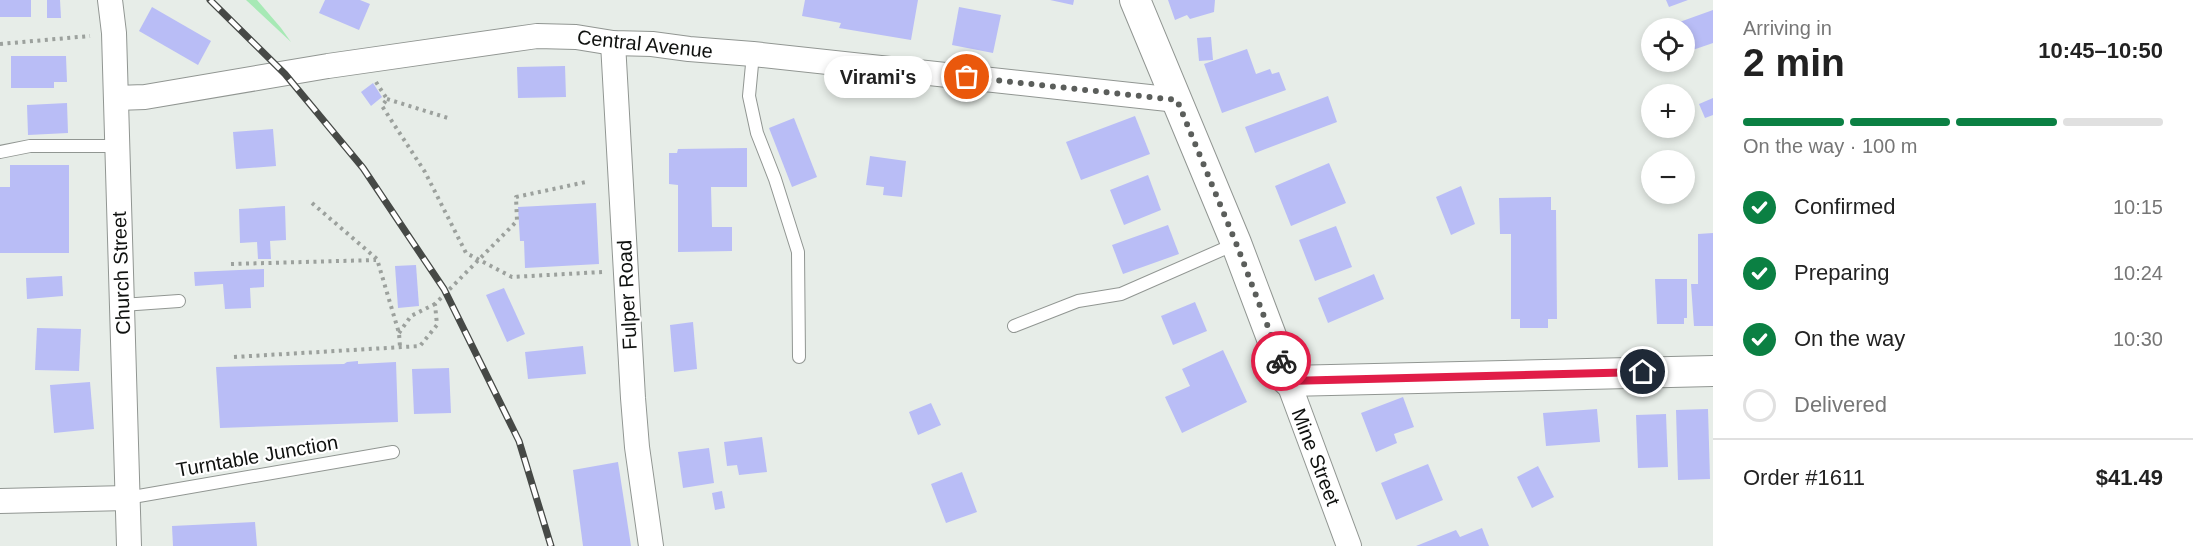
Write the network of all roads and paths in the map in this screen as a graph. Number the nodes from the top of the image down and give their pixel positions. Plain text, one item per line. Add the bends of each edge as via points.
1 (110, 0) edge
2 (1135, 0) edge
3 (114, 33) junction
4 (613, 42) junction
5 (0, 44) edge
6 (753, 54) junction
7 (363, 62) junction
8 (116, 98) junction
9 (387, 99) junction
10 (1177, 100) junction
11 (448, 118) dead end
12 (117, 146) junction
13 (0, 152) edge
14 (586, 182) dead end
15 (312, 203) dead end
16 (1236, 243) junction
17 (377, 260) junction
18 (479, 260) junction
19 (231, 264) dead end
20 (602, 272) dead end
21 (179, 301) dead end
22 (435, 304) junction
23 (122, 305) junction
24 (1014, 326) dead end
25 (399, 333) junction
26 (400, 347) junction
27 (234, 357) dead end
28 (799, 357) dead end
29 (1713, 371) edge
30 (1287, 381) junction
31 (393, 452) dead end
32 (127, 498) junction
33 (0, 501) edge
34 (129, 546) edge
35 (651, 546) edge
36 (1349, 546) edge

1 - 3 street, Church Street
2 - 10 street, Mine Street
3 - 5 path
3 - 8 street, Church Street
4 - 6 street, Central Avenue
4 - 7 street, Central Avenue via 537,36
4 - 35 street, Fulper Road via 632,387
6 - 10 street, Central Avenue
6 - 28 lane via 748,96 798,252
7 - 8 street, Central Avenue via 146,97
7 - 9 path
8 - 12 street, Church Street
9 - 11 path
9 - 18 path via 382,106 424,172 466,254
10 - 16 street, Mine Street
12 - 13 lane via 30,146
12 - 23 street, Church Street
14 - 18 path via 516,197 517,221
15 - 17 path
16 - 24 lane via 1121,294 1078,301
16 - 30 street, Mine Street
17 - 19 path
17 - 25 path
18 - 20 path via 512,278
18 - 22 path
21 - 23 lane
22 - 25 path via 411,316
22 - 26 path via 437,325 420,346
23 - 32 street, Church Street
25 - 26 path
26 - 27 path
29 - 30 street
30 - 36 street, Mine Street
31 - 32 lane, Turntable Junction
32 - 33 street
32 - 34 street, Church Street

